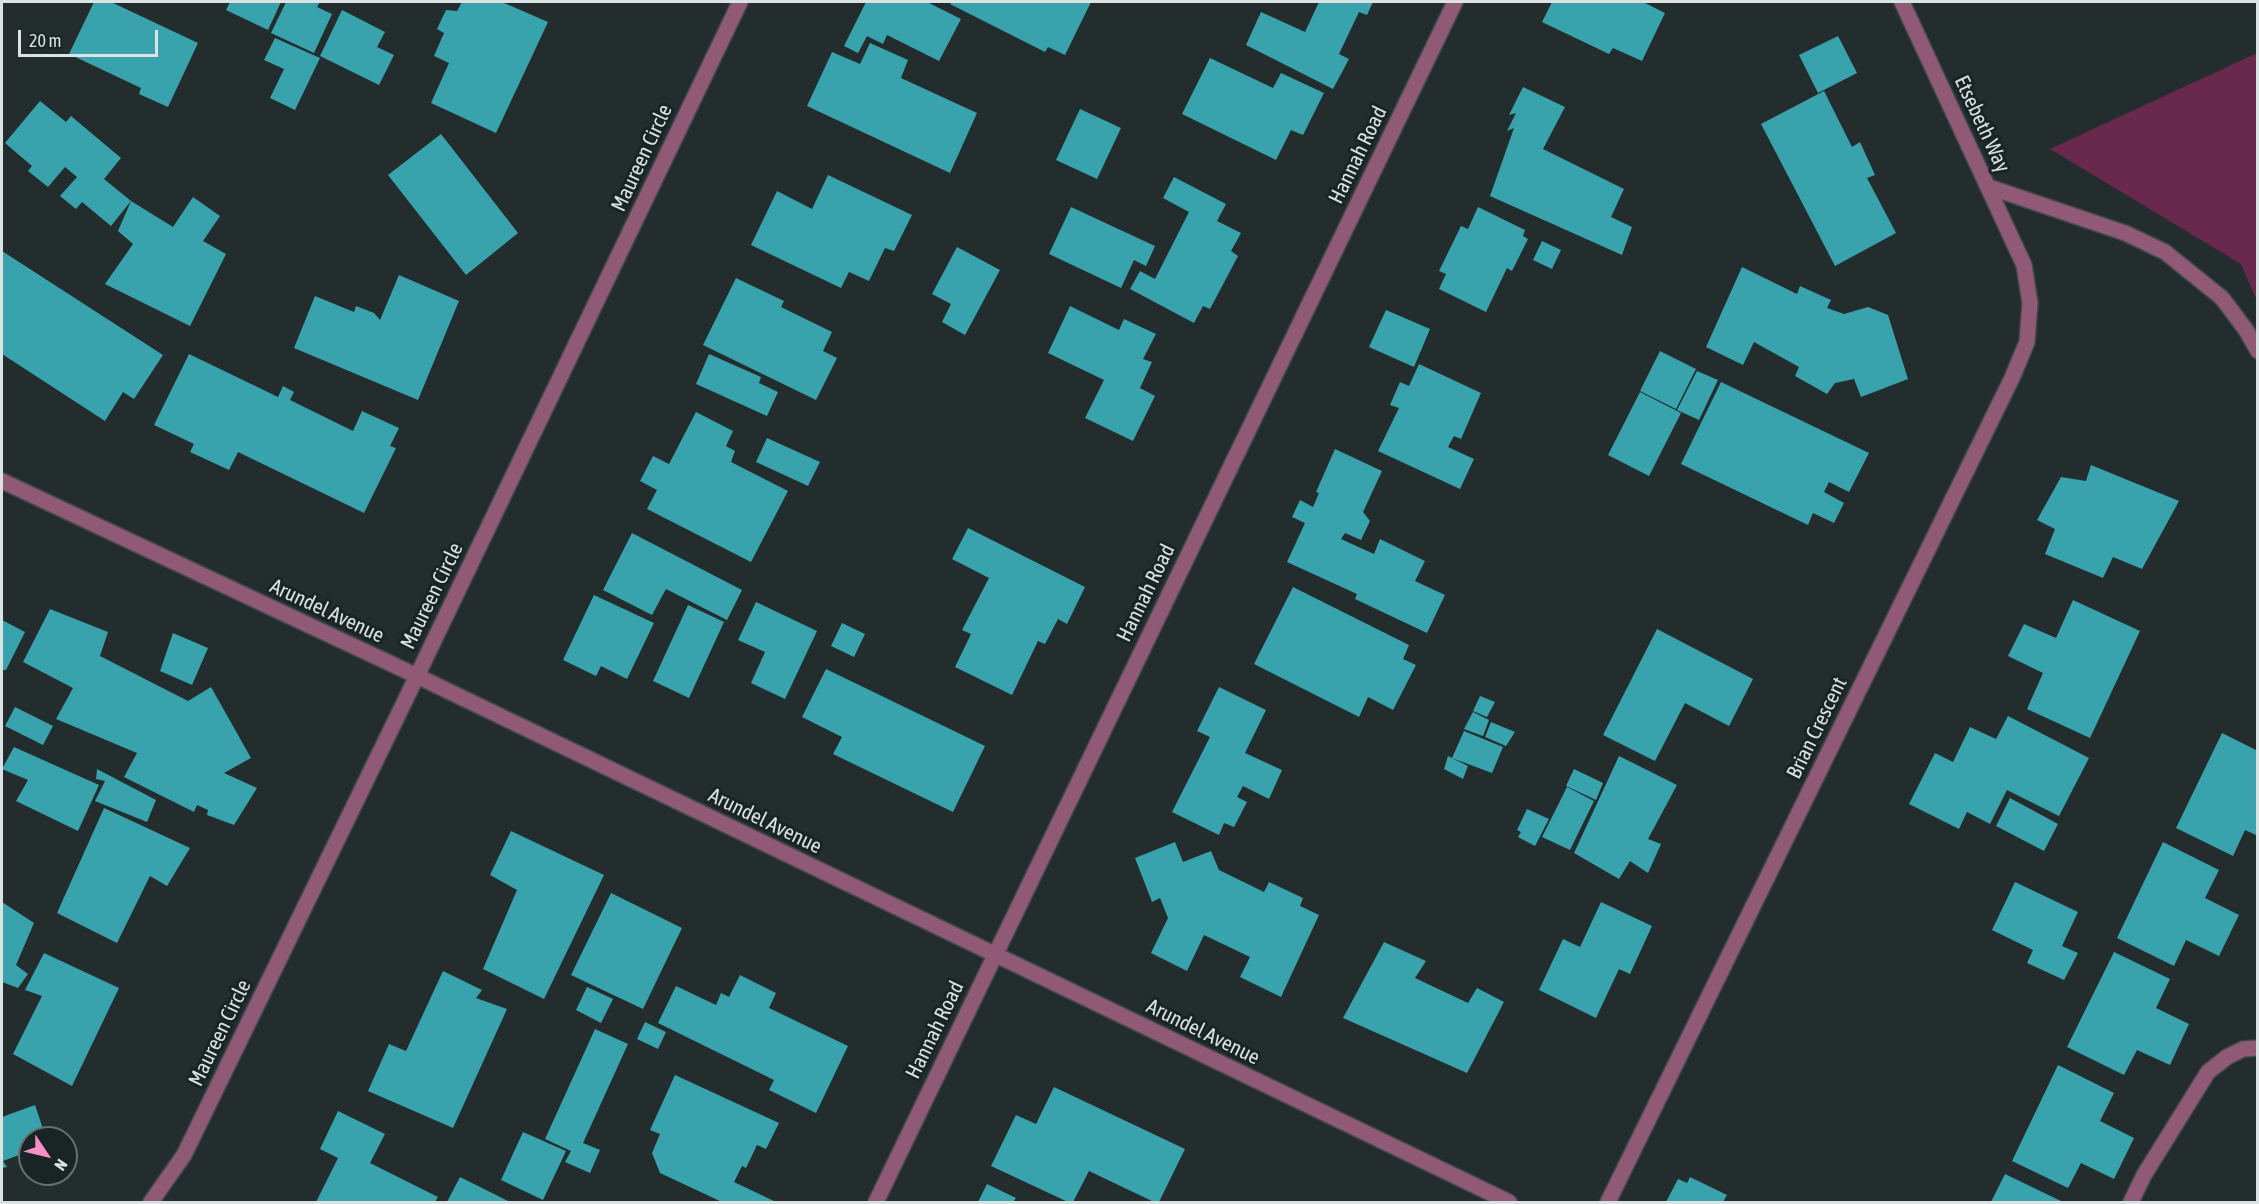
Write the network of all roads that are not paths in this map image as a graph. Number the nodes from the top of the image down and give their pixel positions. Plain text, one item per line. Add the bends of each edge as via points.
1 (740, 2) edge
2 (1455, 2) edge
3 (1902, 2) edge
4 (1989, 187) junction
5 (2024, 265) joint
6 (2258, 351) edge
7 (2, 481) edge
8 (417, 676) junction
9 (994, 955) junction
10 (2258, 1048) edge
11 (151, 1203) edge
12 (876, 1203) edge
13 (1509, 1203) edge
14 (1608, 1203) edge
15 (2131, 1203) edge

1 - 8 street, Maureen Circle
2 - 9 street, Hannah Road
3 - 4 street, Etsebeth Way
4 - 5 street, Etsebeth Way
4 - 6 street via 2125,233 2165,252 2222,298
5 - 14 street, Brian Crescent via 2030,303 2027,342 2012,378
7 - 8 street, Arundel Avenue
8 - 9 street, Arundel Avenue
8 - 11 street, Maureen Circle via 183,1155
9 - 12 street, Hannah Road
9 - 13 street, Arundel Avenue
10 - 15 street via 2243,1049 2208,1072

